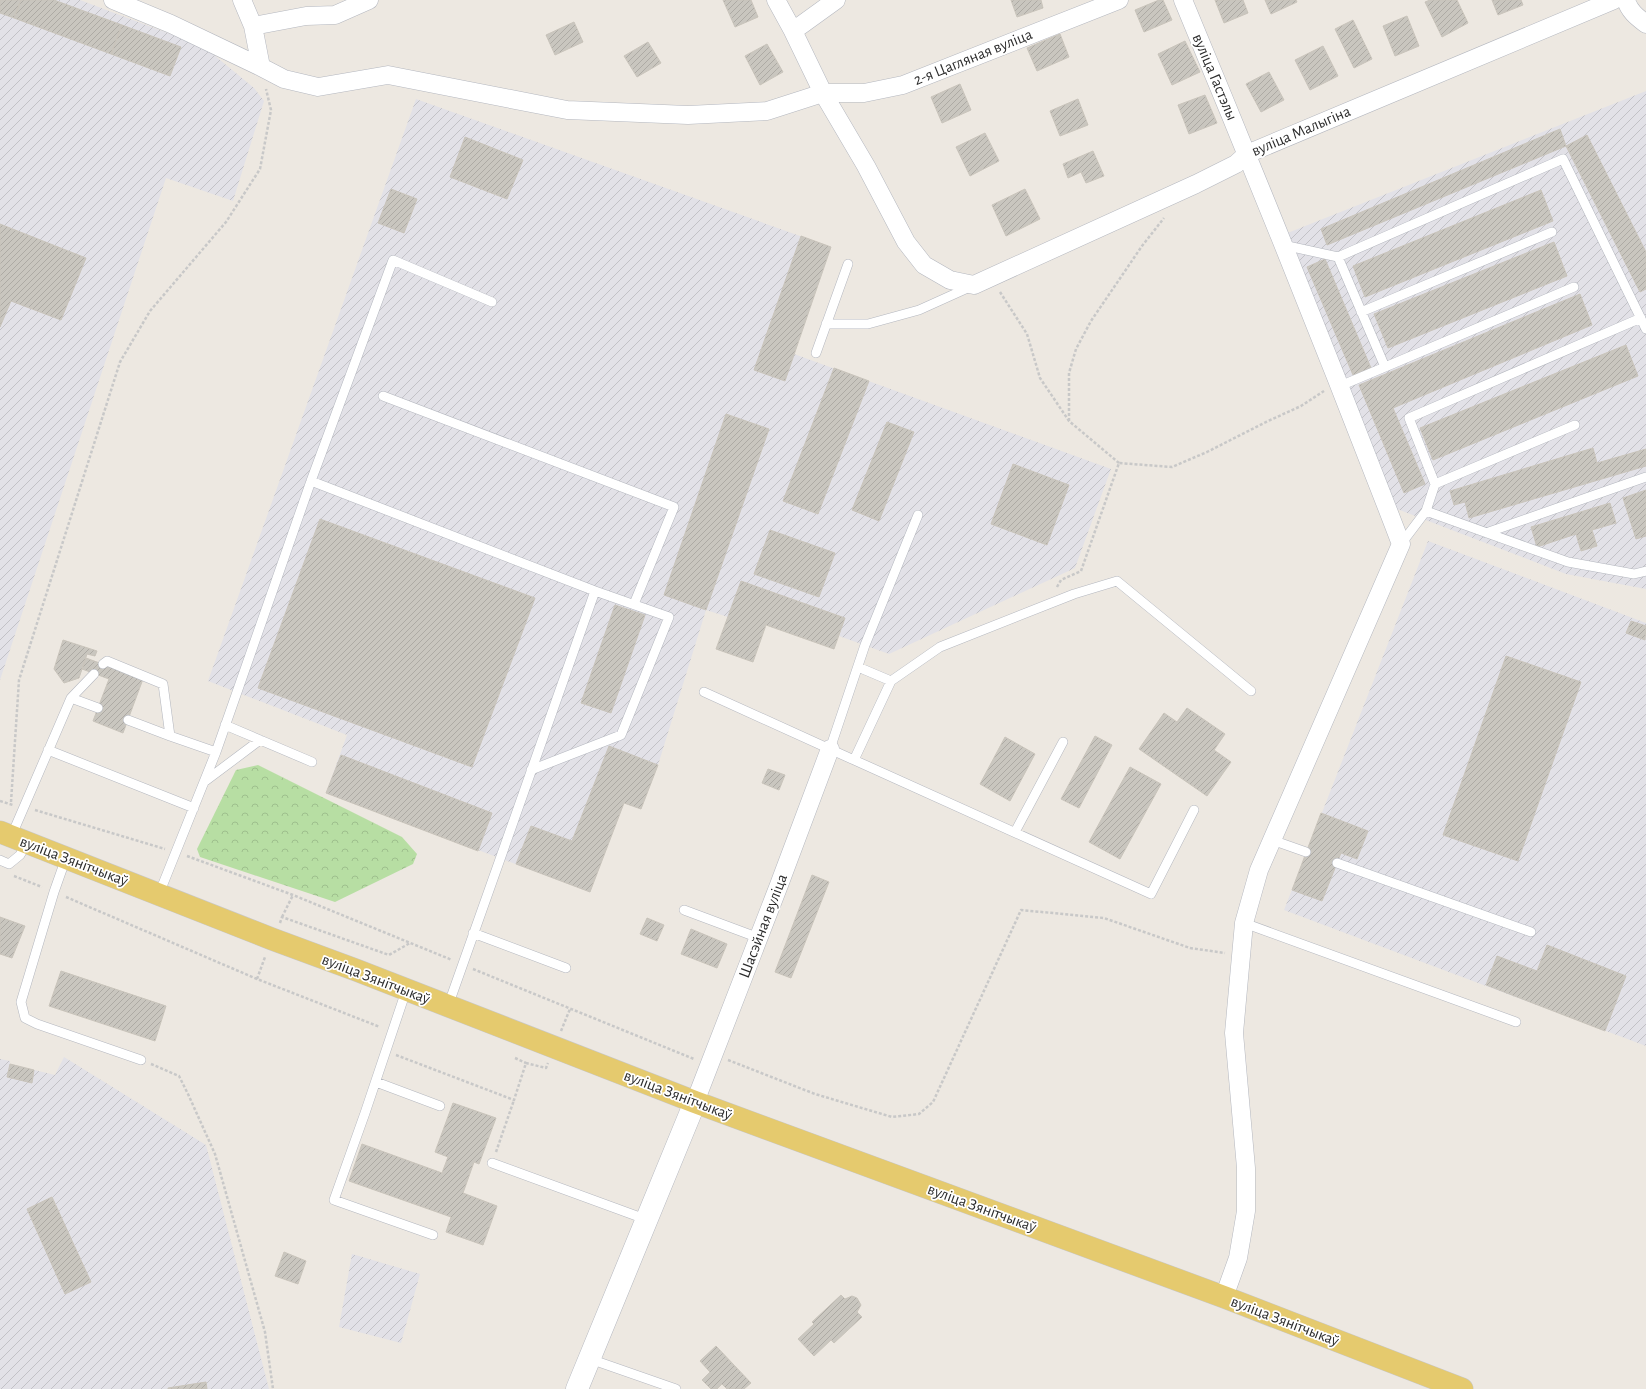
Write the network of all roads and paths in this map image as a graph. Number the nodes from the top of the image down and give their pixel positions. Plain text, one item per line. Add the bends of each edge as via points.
1 (113, 0) edge
2 (242, 0) edge
3 (326, 0) edge
4 (369, 0) edge
5 (776, 0) edge
6 (836, 0) edge
7 (1119, 0) edge
8 (1183, 0) edge
9 (1614, 0) edge
10 (1626, 0) edge
11 (306, 16) junction
12 (1646, 24) edge
13 (253, 26) junction
14 (793, 31) junction
15 (261, 67) junction
16 (823, 93) junction
17 (1247, 154) junction
18 (1165, 216) dead end
19 (1552, 232) dead end
20 (1283, 245) junction
21 (1338, 257) junction
22 (848, 264) dead end
23 (981, 282) junction
24 (1574, 287) dead end
25 (492, 302) dead end
26 (1361, 312) junction
27 (1641, 318) junction
28 (826, 324) junction
29 (1646, 329) edge
30 (816, 352) dead end
31 (1385, 367) junction
32 (1335, 387) junction
33 (384, 396) dead end
34 (1068, 421) junction
35 (1575, 425) dead end
36 (1119, 463) junction
37 (1646, 476) edge
38 (311, 481) junction
39 (1435, 484) junction
40 (1426, 511) junction
41 (918, 515) dead end
42 (1486, 532) junction
43 (1401, 544) junction
44 (1646, 571) edge
45 (595, 591) junction
46 (1056, 601) junction
47 (634, 604) junction
48 (103, 664) dead end
49 (858, 667) junction
50 (94, 674) dead end
51 (891, 681) junction
52 (1251, 691) dead end
53 (704, 692) dead end
54 (70, 698) junction
55 (98, 708) dead end
56 (128, 720) dead end
57 (225, 725) junction
58 (170, 736) junction
59 (260, 740) junction
60 (1063, 742) dead end
61 (830, 749) junction
62 (48, 750) junction
63 (216, 752) junction
64 (854, 760) junction
65 (312, 762) dead end
66 (531, 770) junction
67 (203, 783) junction
68 (0, 801) edge
69 (11, 804) junction
70 (24, 807) junction
71 (194, 808) junction
72 (1194, 810) dead end
73 (1015, 832) junction
74 (13, 837) edge
75 (1272, 840) junction
76 (176, 852) junction
77 (1306, 852) dead end
78 (66, 858) junction
79 (0, 860) edge
80 (1337, 863) dead end
81 (7, 873) dead end
82 (54, 892) junction
83 (159, 894) junction
84 (293, 895) junction
85 (684, 910) dead end
86 (282, 916) dead end
87 (1244, 924) junction
88 (1531, 932) dead end
89 (473, 933) junction
90 (759, 938) junction
91 (1227, 946) dead end
92 (462, 964) junction
93 (566, 968) dead end
94 (406, 991) junction
95 (448, 1007) junction
96 (570, 1009) junction
97 (1516, 1022) dead end
98 (392, 1032) junction
99 (554, 1047) junction
100 (386, 1051) junction
101 (515, 1058) dead end
102 (141, 1060) joint
103 (711, 1060) junction
104 (526, 1063) junction
105 (376, 1082) junction
106 (514, 1100) junction
107 (695, 1102) junction
108 (440, 1106) dead end
109 (492, 1163) joint
110 (645, 1219) junction
111 (433, 1234) dead end
112 (1224, 1297) junction
113 (588, 1358) junction
114 (273, 1389) edge
115 (577, 1389) edge
116 (676, 1389) edge
117 (1462, 1389) edge

1 - 15 street, 2-я Цагляная вуліца via 171,24
2 - 13 street
3 - 11 street
4 - 11 street via 335,15
5 - 14 street
6 - 14 street
7 - 16 street, 2-я Цагляная вуліца via 903,85 864,93
8 - 17 street, вуліца Гастэлы
9 - 17 street, вуліца Малыгіна
10 - 12 street via 1634,16
11 - 13 street
13 - 15 street
14 - 16 street
15 - 16 street, 2-я Цагляная вуліца via 284,79 318,86 388,75 567,110 688,115 767,111
15 - 69 path via 270,110 260,169 226,222 150,311 120,362 19,680
16 - 23 street via 866,166 906,242 924,265 950,280
17 - 20 street, вуліца Гастэлы
17 - 23 street, вуліца Малыгіна via 1236,164 1196,184
18 - 34 path via 1091,321 1076,349 1068,372
19 - 26 lane
20 - 21 lane
20 - 32 street, вуліца Гастэлы
21 - 26 lane
21 - 27 lane via 1563,159
22 - 28 lane
23 - 28 lane via 919,310 868,324
23 - 34 path via 1004,298 1027,334 1040,378
24 - 31 lane
25 - 38 lane via 393,260
26 - 31 lane
27 - 29 lane
27 - 39 lane via 1409,418
28 - 30 lane
31 - 32 lane
32 - 36 path via 1301,406 1172,467
32 - 43 street, вуліца Гастэлы
33 - 47 lane via 674,508
34 - 36 path
35 - 39 lane
36 - 46 path via 1081,571 1061,580
37 - 42 lane
38 - 45 lane
38 - 57 lane
39 - 40 lane
40 - 42 lane
40 - 43 lane
41 - 49 lane
42 - 44 lane via 1568,562 1634,574
43 - 75 street
45 - 47 lane
45 - 66 lane
46 - 51 lane via 940,647
46 - 52 lane via 1117,581
47 - 66 lane via 669,617 621,735
48 - 58 lane via 107,661 163,684
49 - 51 lane
49 - 61 lane
50 - 54 lane
51 - 64 lane
53 - 61 lane
54 - 55 lane
54 - 62 lane
56 - 58 lane
57 - 59 lane
57 - 63 lane
58 - 63 lane
59 - 65 lane
59 - 67 lane
60 - 73 lane
61 - 64 lane
61 - 90 street, Шасэйная вуліца
62 - 70 lane
62 - 71 lane
63 - 67 lane
64 - 73 lane
66 - 89 lane
67 - 71 lane
68 - 69 path
69 - 70 path
70 - 74 lane
70 - 76 path
71 - 76 lane
72 - 73 lane via 1151,894
74 - 78 main road, вуліца Зянітчыкаў
74 - 79 lane via 20,855 9,864
75 - 77 lane
75 - 87 street via 1259,870
76 - 83 lane
76 - 84 path
78 - 82 lane
78 - 83 main road, вуліца Зянітчыкаў
80 - 88 lane
81 - 82 path
82 - 98 path via 257,979
82 - 102 lane via 21,1002 25,1018
83 - 94 main road, вуліца Зянітчыкаў
84 - 86 path
84 - 92 path
85 - 90 lane
87 - 97 lane
87 - 112 street via 1234,1033 1246,1168 1246,1211 1238,1258
89 - 92 lane
89 - 93 lane
90 - 103 street, Шасэйная вуліца
91 - 103 path via 1226,953 1190,948 1104,918 1021,910 933,1102 920,1114 892,1117
92 - 95 lane
92 - 96 path
94 - 95 main road, вуліца Зянітчыкаў
94 - 98 lane
95 - 99 main road, вуліца Зянітчыкаў
96 - 99 path
96 - 103 path
98 - 100 lane
99 - 104 path via 546,1068
99 - 107 main road, вуліца Зянітчыкаў
100 - 105 lane
100 - 106 path
101 - 104 path
102 - 114 path via 179,1076 215,1154 265,1332
103 - 107 street, Шасэйная вуліца
104 - 106 path
105 - 108 lane
105 - 111 lane via 334,1200
106 - 109 path
107 - 110 street
107 - 112 main road, вуліца Зянітчыкаў
109 - 110 lane
110 - 113 street
112 - 117 main road, вуліца Зянітчыкаў
113 - 115 street
113 - 116 lane

